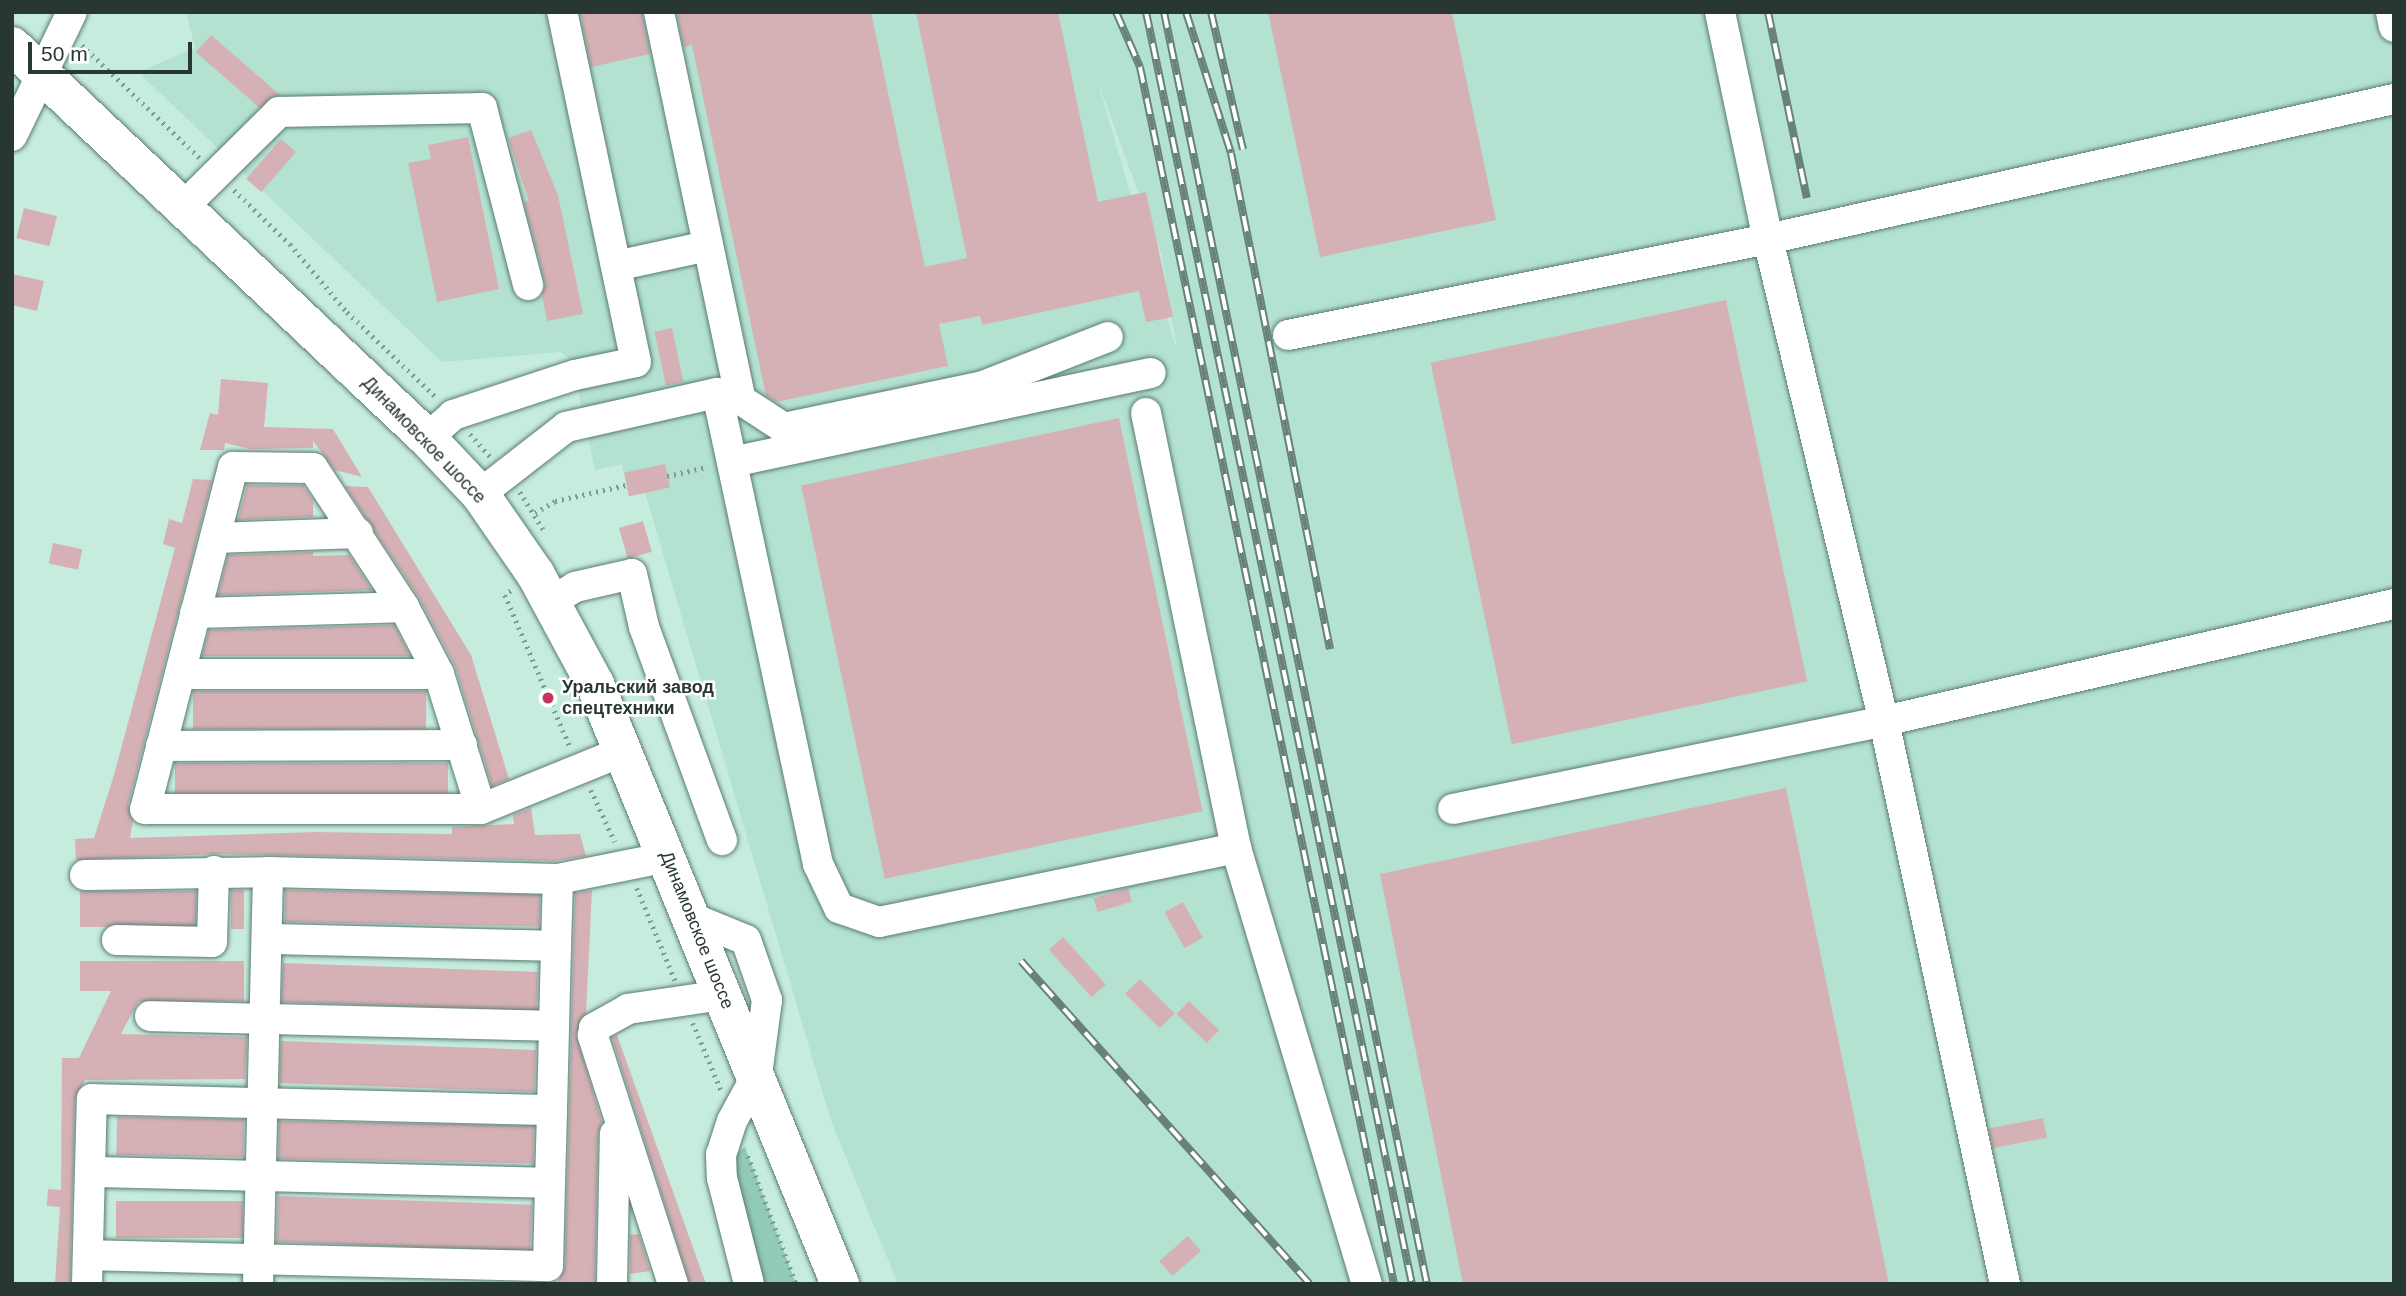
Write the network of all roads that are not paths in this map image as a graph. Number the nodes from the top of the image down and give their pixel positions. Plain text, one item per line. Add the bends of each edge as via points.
1 (562, 12) edge
2 (659, 12) edge
3 (1720, 12) edge
4 (2391, 12) edge
5 (70, 22) edge
6 (2394, 27) edge
7 (12, 46) edge
8 (41, 71) junction
9 (2394, 99) edge
10 (12, 136) edge
11 (183, 207) junction
12 (1768, 239) junction
13 (708, 246) junction
14 (615, 266) junction
15 (528, 285) dead end
16 (1288, 335) dead end
17 (1108, 337) dead end
18 (1151, 373) dead end
19 (1146, 412) dead end
20 (440, 426) junction
21 (732, 462) junction
22 (493, 484) junction
23 (358, 533) junction
24 (215, 538) junction
25 (543, 588) junction
26 (2394, 604) edge
27 (404, 607) junction
28 (195, 613) junction
29 (180, 674) junction
30 (439, 674) junction
31 (1884, 722) junction
32 (462, 745) junction
33 (161, 746) junction
34 (624, 751) junction
35 (481, 809) junction
36 (1453, 809) dead end
37 (722, 840) dead end
38 (1236, 848) junction
39 (668, 857) junction
40 (214, 871) junction
41 (268, 872) junction
42 (85, 874) dead end
43 (558, 879) junction
44 (692, 918) junction
45 (267, 939) junction
46 (117, 940) dead end
47 (556, 946) junction
48 (723, 995) junction
49 (150, 1016) dead end
50 (265, 1019) junction
51 (554, 1026) junction
52 (757, 1075) junction
53 (263, 1103) junction
54 (616, 1108) junction
55 (552, 1110) junction
56 (90, 1172) junction
57 (261, 1176) junction
58 (550, 1183) junction
59 (88, 1269) edge
60 (258, 1271) edge
61 (612, 1284) edge
62 (673, 1284) edge
63 (749, 1284) edge
64 (840, 1284) edge
65 (1367, 1284) edge
66 (2005, 1284) edge

1 - 14 street
2 - 13 street
3 - 12 street
4 - 6 street
5 - 8 street
7 - 8 main road, Динамовское шоссе
8 - 10 street
8 - 11 main road, Динамовское шоссе
9 - 12 street
11 - 15 street via 279,112 482,107
11 - 20 main road, Динамовское шоссе
12 - 16 street
12 - 31 street
13 - 14 street
13 - 17 street via 741,400 784,428 983,386
14 - 20 street via 636,362 575,375
18 - 21 street
19 - 38 street
20 - 22 main road, Динамовское шоссе
21 - 22 street via 718,393 566,427
21 - 38 street via 818,864 839,908 879,922
22 - 25 main road, Динамовское шоссе
23 - 24 street
23 - 24 street via 313,468 233,467
23 - 27 street
24 - 28 street
25 - 34 main road, Динамовское шоссе via 568,628
25 - 37 street via 575,587 632,574 644,627
26 - 31 street
27 - 28 street
27 - 30 street
28 - 29 street
29 - 30 street
29 - 33 street
30 - 32 street
31 - 36 street
31 - 66 street
32 - 33 street
32 - 35 street
33 - 35 street via 145,810
34 - 35 street via 582,772
34 - 39 main road, Динамовское шоссе
38 - 65 street
39 - 43 street
39 - 44 main road, Динамовское шоссе
40 - 41 street
40 - 42 street
40 - 46 street via 212,942
41 - 43 street
41 - 45 street
43 - 47 street
44 - 48 main road, Динамовское шоссе
44 - 52 street via 746,940 767,1000
45 - 47 street
45 - 50 street
47 - 51 street
48 - 52 main road, Динамовское шоссе
48 - 54 street via 628,1009 594,1028
49 - 50 street
50 - 51 street
50 - 53 street
51 - 55 street
52 - 63 street via 732,1121 721,1154 722,1178
52 - 64 main road, Динамовское шоссе
53 - 55 street
53 - 56 street via 92,1099
53 - 57 street
54 - 61 street
54 - 62 street
55 - 58 street
56 - 57 street
56 - 59 street
57 - 58 street
57 - 60 street
58 - 60 street via 548,1266
59 - 60 street

